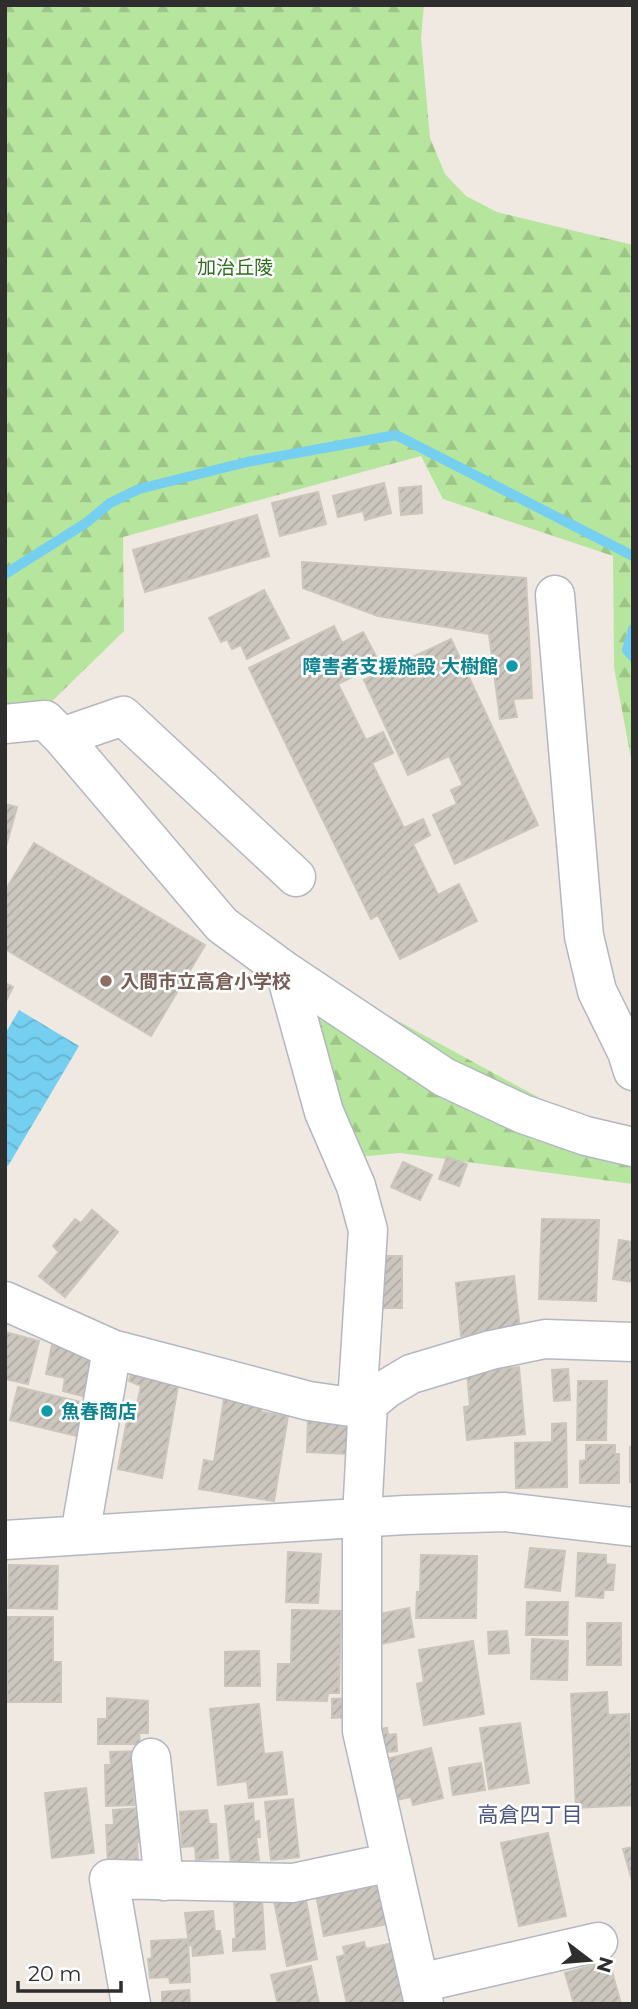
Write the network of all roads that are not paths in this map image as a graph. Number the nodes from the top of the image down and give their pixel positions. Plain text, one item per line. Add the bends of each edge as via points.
1 (555, 595) dead end
2 (5, 724) edge
3 (62, 737) junction
4 (296, 877) dead end
5 (285, 971) junction
6 (633, 1070) edge
7 (633, 1147) edge
8 (5, 1301) edge
9 (633, 1342) edge
10 (112, 1349) junction
11 (368, 1404) junction
12 (362, 1517) junction
13 (633, 1527) edge
14 (80, 1535) junction
15 (5, 1540) edge
16 (151, 1758) dead end
17 (392, 1861) junction
18 (163, 1881) junction
19 (598, 1942) dead end
20 (422, 1993) edge
21 (131, 2004) edge

1 - 6 street via 584,936 597,991
2 - 3 street via 45,720
3 - 4 street via 123,716
3 - 5 street via 222,925
5 - 7 street via 444,1077 523,1114
5 - 11 street via 324,1112 356,1186 369,1230 358,1389
8 - 10 street
9 - 11 street via 554,1339 491,1350 411,1374
10 - 11 street via 309,1401 351,1407
10 - 14 street
11 - 12 street
12 - 13 street via 505,1511
12 - 14 street
12 - 17 street via 362,1731
14 - 15 street
16 - 18 street
17 - 18 street via 293,1883
17 - 20 street
18 - 21 street via 109,1879
19 - 20 street

